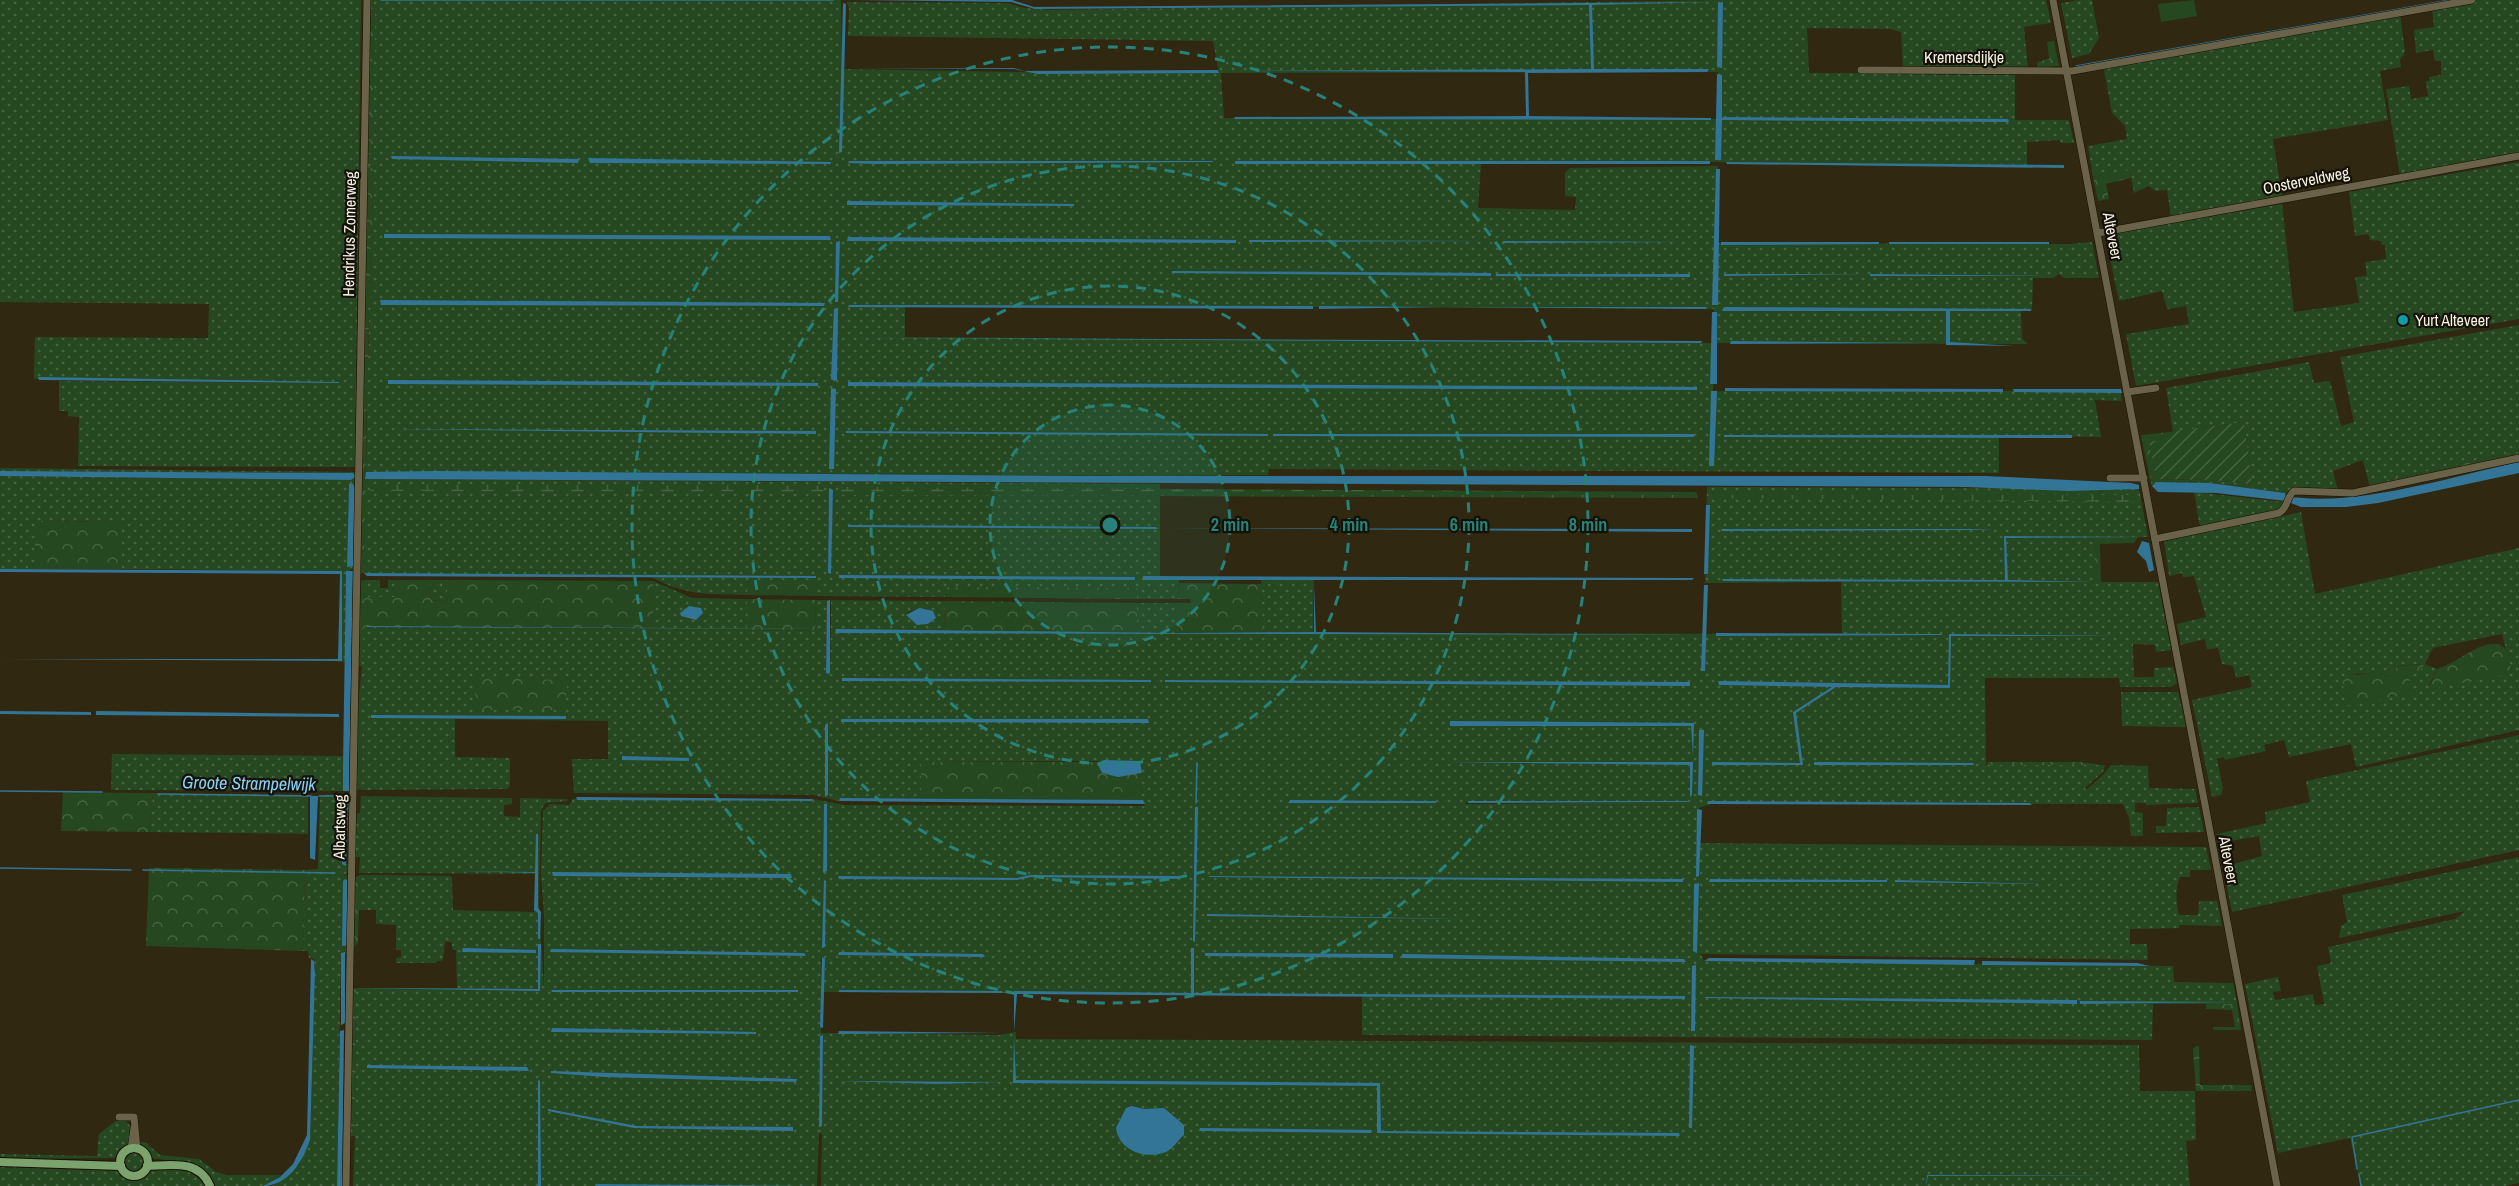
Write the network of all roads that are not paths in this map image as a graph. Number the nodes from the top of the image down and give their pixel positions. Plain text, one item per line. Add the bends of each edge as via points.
1 (367, 0) edge
2 (2053, 0) edge
3 (2472, 0) edge
4 (1861, 70) dead end
5 (2066, 70) junction
6 (2519, 156) edge
7 (2098, 233) junction
8 (2156, 388) dead end
9 (2127, 392) junction
10 (2519, 458) edge
11 (359, 469) joint
12 (2110, 478) dead end
13 (2144, 478) junction
14 (2155, 539) junction
15 (119, 1117) dead end
16 (134, 1149) junction
17 (0, 1162) edge
18 (121, 1163) junction
19 (148, 1163) junction
20 (210, 1186) edge
21 (346, 1186) edge
22 (2277, 1186) edge

1 - 11 street, Hendrikus Zomerweg
2 - 5 street, Alteveer
3 - 5 street, Kremersdijkje
4 - 5 street, Kremersdijkje
5 - 7 street, Alteveer
6 - 7 street, Oosterveldweg
7 - 9 street, Alteveer
8 - 9 street
9 - 13 street, Alteveer
10 - 14 street via 2353,493 2299,491 2285,509 2273,515
11 - 21 street, Albartsweg
12 - 13 street
13 - 14 street, Alteveer
14 - 22 street, Alteveer
15 - 16 street via 134,1117
16 - 18 main road via 123,1154
16 - 19 main road via 146,1154
17 - 18 main road
18 - 19 main road via 127,1173 136,1176 144,1172
19 - 20 main road via 185,1165 198,1170

